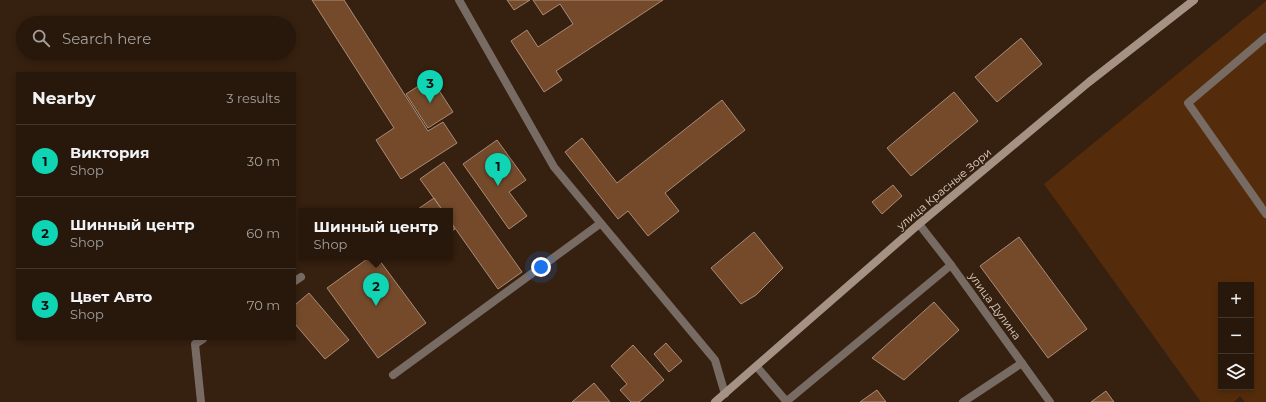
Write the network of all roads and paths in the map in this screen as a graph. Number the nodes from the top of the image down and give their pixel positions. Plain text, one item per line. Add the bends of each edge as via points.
1 (459, 0) edge
2 (1194, 0) edge
3 (1266, 37) edge
4 (1266, 214) edge
5 (601, 223) junction
6 (919, 224) junction
7 (951, 264) junction
8 (201, 340) edge
9 (1022, 363) junction
10 (757, 367) junction
11 (394, 375) dead end
12 (724, 394) junction
13 (201, 402) edge
14 (715, 402) edge
15 (787, 402) edge
16 (963, 402) edge
17 (1050, 402) edge

1 - 5 street via 554,167
2 - 6 main road, улица Красные Зори via 1088,82
3 - 4 street via 1188,103
5 - 11 street
5 - 12 street via 715,360
6 - 7 street, улица Дулина
6 - 10 main road, улица Красные Зори
7 - 9 street, улица Дулина
7 - 15 street
8 - 13 street via 195,344
9 - 16 street
9 - 17 street, улица Дулина
10 - 12 main road, улица Красные Зори
10 - 15 street
12 - 14 main road, улица Красные Зори

